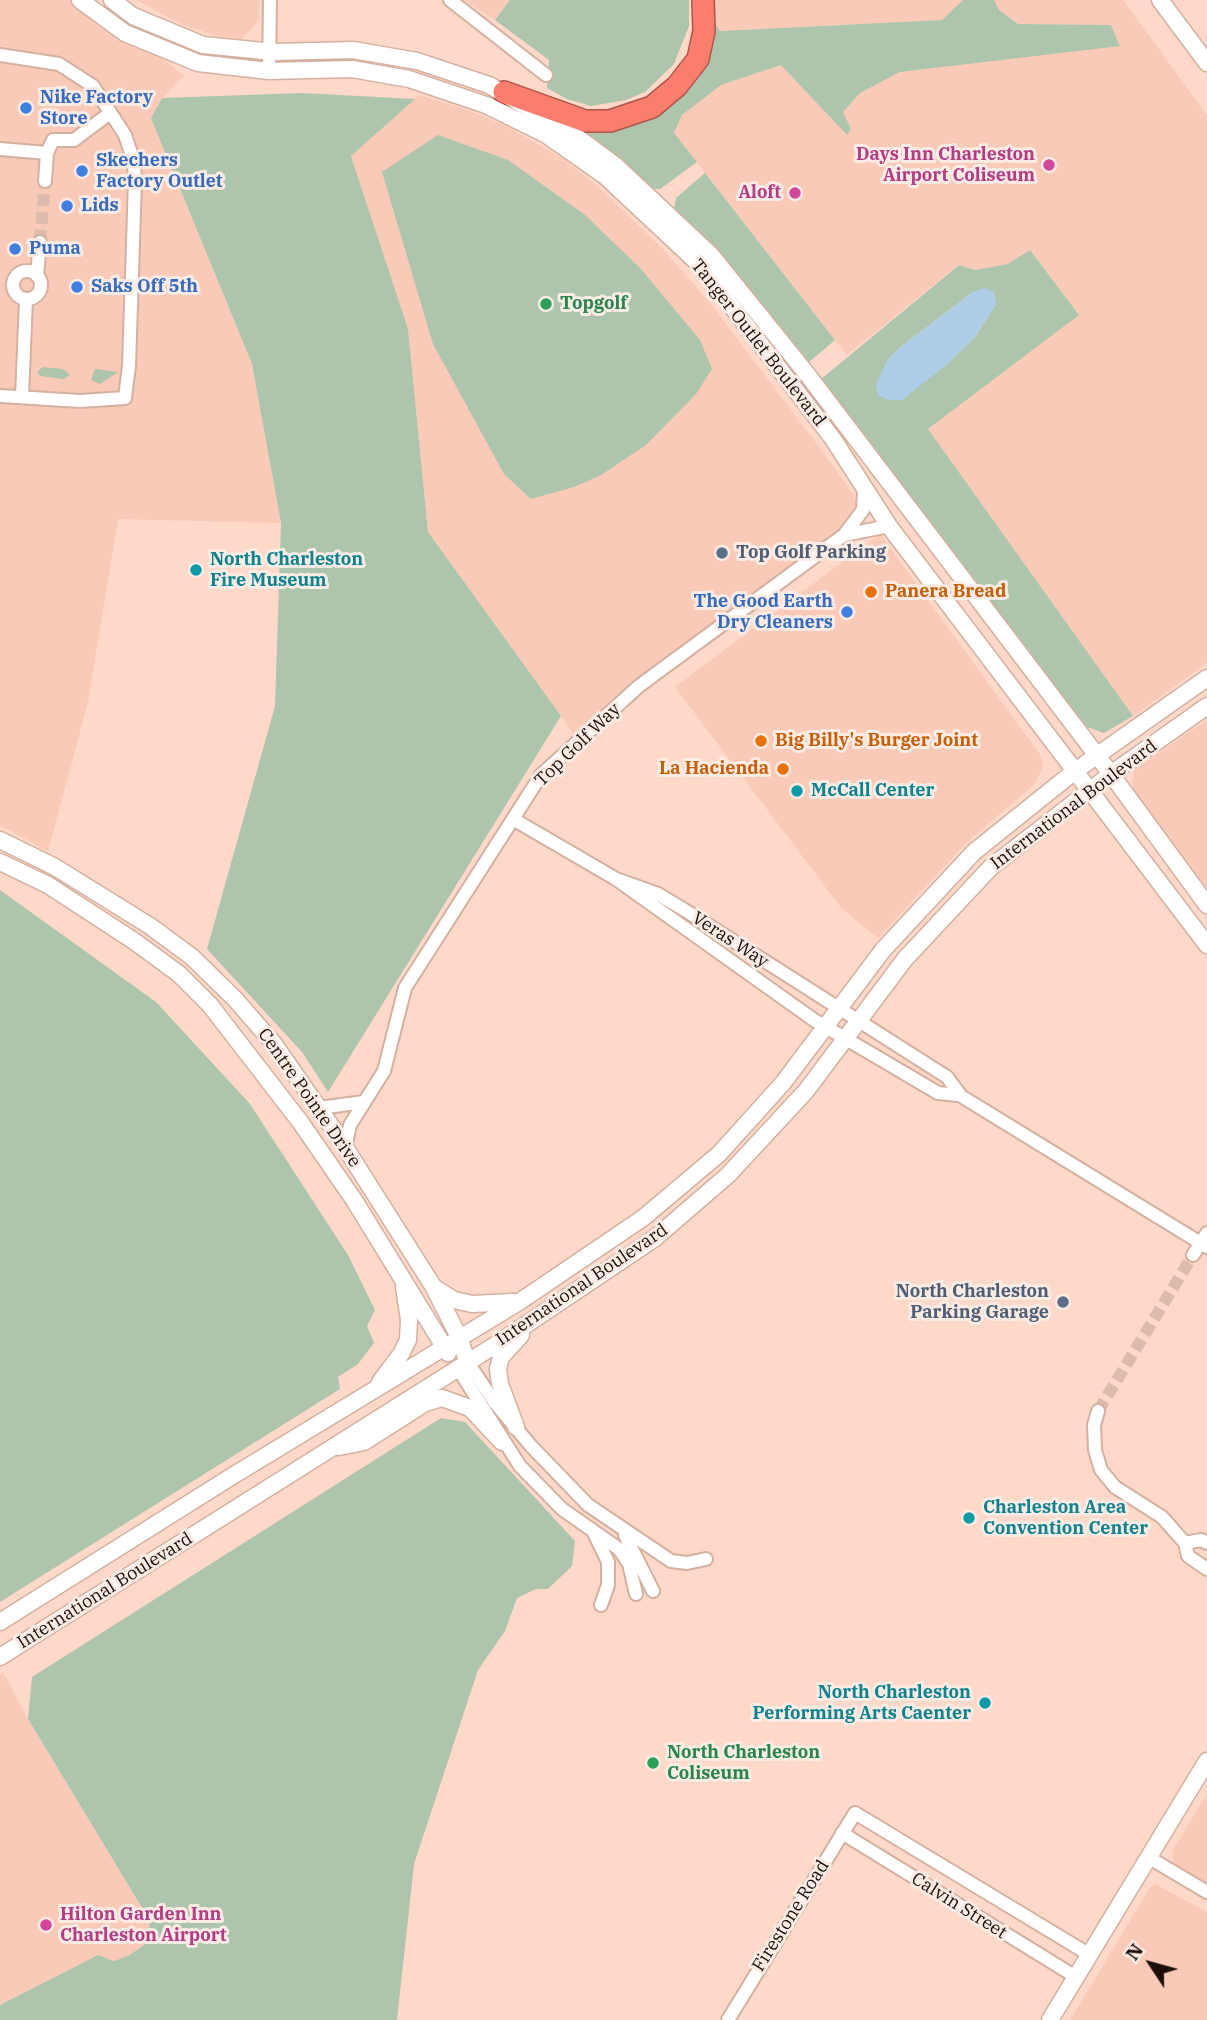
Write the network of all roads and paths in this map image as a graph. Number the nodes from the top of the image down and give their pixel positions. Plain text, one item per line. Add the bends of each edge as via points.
1 (80, 0) edge
2 (112, 0) edge
3 (270, 0) edge
4 (450, 0) edge
5 (703, 0) edge
6 (1160, 0) edge
7 (267, 51) junction
8 (0, 55) edge
9 (1207, 63) edge
10 (269, 71) junction
11 (546, 75) dead end
12 (504, 93) junction
13 (110, 113) junction
14 (0, 149) edge
15 (47, 153) junction
16 (45, 181) tunnel mouth
17 (40, 242) tunnel mouth
18 (37, 276) junction
19 (6, 284) edge
20 (26, 299) junction
21 (0, 396) edge
22 (22, 397) junction
23 (864, 490) junction
24 (889, 526) junction
25 (844, 535) junction
26 (1207, 677) edge
27 (1207, 706) edge
28 (1097, 756) junction
29 (1075, 771) junction
30 (1111, 774) junction
31 (1091, 791) junction
32 (513, 819) junction
33 (0, 840) edge
34 (0, 862) edge
35 (616, 879) junction
36 (1207, 905) edge
37 (1207, 945) edge
38 (838, 1009) junction
39 (858, 1023) junction
40 (826, 1025) junction
41 (846, 1037) junction
42 (958, 1095) junction
43 (364, 1102) junction
44 (319, 1108) junction
45 (345, 1148) junction
46 (1205, 1241) edge
47 (1193, 1255) tunnel mouth
48 (402, 1279) junction
49 (433, 1286) junction
50 (519, 1302) junction
51 (539, 1316) junction
52 (459, 1337) junction
53 (444, 1347) junction
54 (462, 1364) junction
55 (374, 1389) junction
56 (1098, 1411) tunnel mouth
57 (516, 1427) junction
58 (502, 1442) junction
59 (329, 1449) junction
60 (621, 1529) junction
61 (592, 1530) junction
62 (1185, 1542) junction
63 (1207, 1544) edge
64 (706, 1559) dead end
65 (1207, 1569) edge
66 (653, 1591) dead end
67 (636, 1594) dead end
68 (601, 1605) dead end
69 (0, 1622) edge
70 (0, 1657) edge
71 (1207, 1760) edge
72 (855, 1813) joint
73 (842, 1833) junction
74 (1148, 1857) junction
75 (1207, 1892) edge
76 (1090, 1955) junction
77 (1076, 1978) junction
78 (727, 2020) edge
79 (1050, 2020) edge

1 - 10 street, Tanger Outlet Boulevard via 125,33 198,63
2 - 7 street, Tanger Outlet Boulevard via 134,16 203,45
3 - 7 street
4 - 11 street
5 - 12 highway via 704,31 698,59 677,86 652,107 610,121 585,121
6 - 9 street
7 - 10 street
7 - 12 street, Tanger Outlet Boulevard via 353,50 417,61
8 - 13 street via 39,58 76,72 93,86
10 - 23 street, Tanger Outlet Boulevard via 352,69 409,79 486,105 545,134 605,176 700,265 833,439
12 - 28 street, Tanger Outlet Boulevard via 616,166 711,255 900,494
13 - 15 street via 74,140 53,140
13 - 22 street via 125,135 134,162 130,366 125,398
14 - 15 street
15 - 16 street
17 - 18 street
18 - 19 street via 22,272
18 - 20 street via 40,289
19 - 20 street
20 - 22 street
21 - 22 street
23 - 24 street, Tanger Outlet Boulevard
23 - 25 street, Top Golf Way via 863,510
24 - 25 street, Top Golf Way
24 - 29 street, Tanger Outlet Boulevard
25 - 32 street, Top Golf Way via 639,686 541,775
26 - 28 street, International Boulevard
27 - 30 street, International Boulevard
28 - 29 street, International Boulevard
28 - 30 street, Tanger Outlet Boulevard
29 - 31 street, Tanger Outlet Boulevard
29 - 38 street, International Boulevard via 974,852 887,946
30 - 31 street, International Boulevard
30 - 36 street, Tanger Outlet Boulevard
31 - 37 street, Tanger Outlet Boulevard
31 - 39 street, International Boulevard via 991,867 905,958
32 - 35 street, Veras Way
32 - 43 street, Top Golf Way via 405,988 384,1071
33 - 44 street, Centre Pointe Drive via 55,867 181,949 235,999
34 - 48 street, Centre Pointe Drive via 48,885 179,974 210,1005 255,1060 354,1200
35 - 38 street, Veras Way via 658,894
35 - 40 street, Veras Way
38 - 39 street, Veras Way
38 - 40 street, International Boulevard
39 - 41 street, International Boulevard
39 - 42 street, Veras Way via 947,1077
40 - 41 street, Veras Way
40 - 50 street, International Boulevard via 783,1083 719,1154 643,1218
41 - 42 street, Veras Way via 938,1093
41 - 51 street, International Boulevard via 806,1091 729,1175 655,1238
42 - 46 street
43 - 44 street
43 - 45 street, Top Golf Way via 350,1125
44 - 45 street, Centre Pointe Drive
45 - 49 street, Centre Pointe Drive
46 - 47 street
48 - 53 street, Centre Pointe Drive
48 - 55 street via 408,1340
49 - 50 street via 454,1300 472,1304
49 - 52 street, Centre Pointe Drive
50 - 52 street, International Boulevard
51 - 54 street, International Boulevard
51 - 57 street via 508,1349 498,1369
52 - 53 street, International Boulevard
52 - 54 street, Centre Pointe Drive
53 - 54 street, Centre Pointe Drive
53 - 55 street, International Boulevard
54 - 57 street
54 - 58 street
54 - 59 street, International Boulevard
55 - 69 street, International Boulevard
56 - 62 street via 1094,1450 1101,1470 1115,1487 1162,1517
57 - 60 street via 563,1482
58 - 59 street via 470,1408 442,1398 425,1403 364,1442
58 - 61 street via 540,1488
59 - 70 street, International Boulevard
60 - 64 street via 671,1561
60 - 66 street
61 - 67 street via 607,1539 629,1564
61 - 68 street via 608,1562 608,1585
62 - 63 street
62 - 65 street via 1188,1556
71 - 74 street
72 - 73 street, Firestone Road
72 - 76 street, Calvin Street
73 - 77 street, Calvin Street
73 - 78 street, Firestone Road
74 - 75 street
74 - 76 street
76 - 77 street
77 - 79 street

